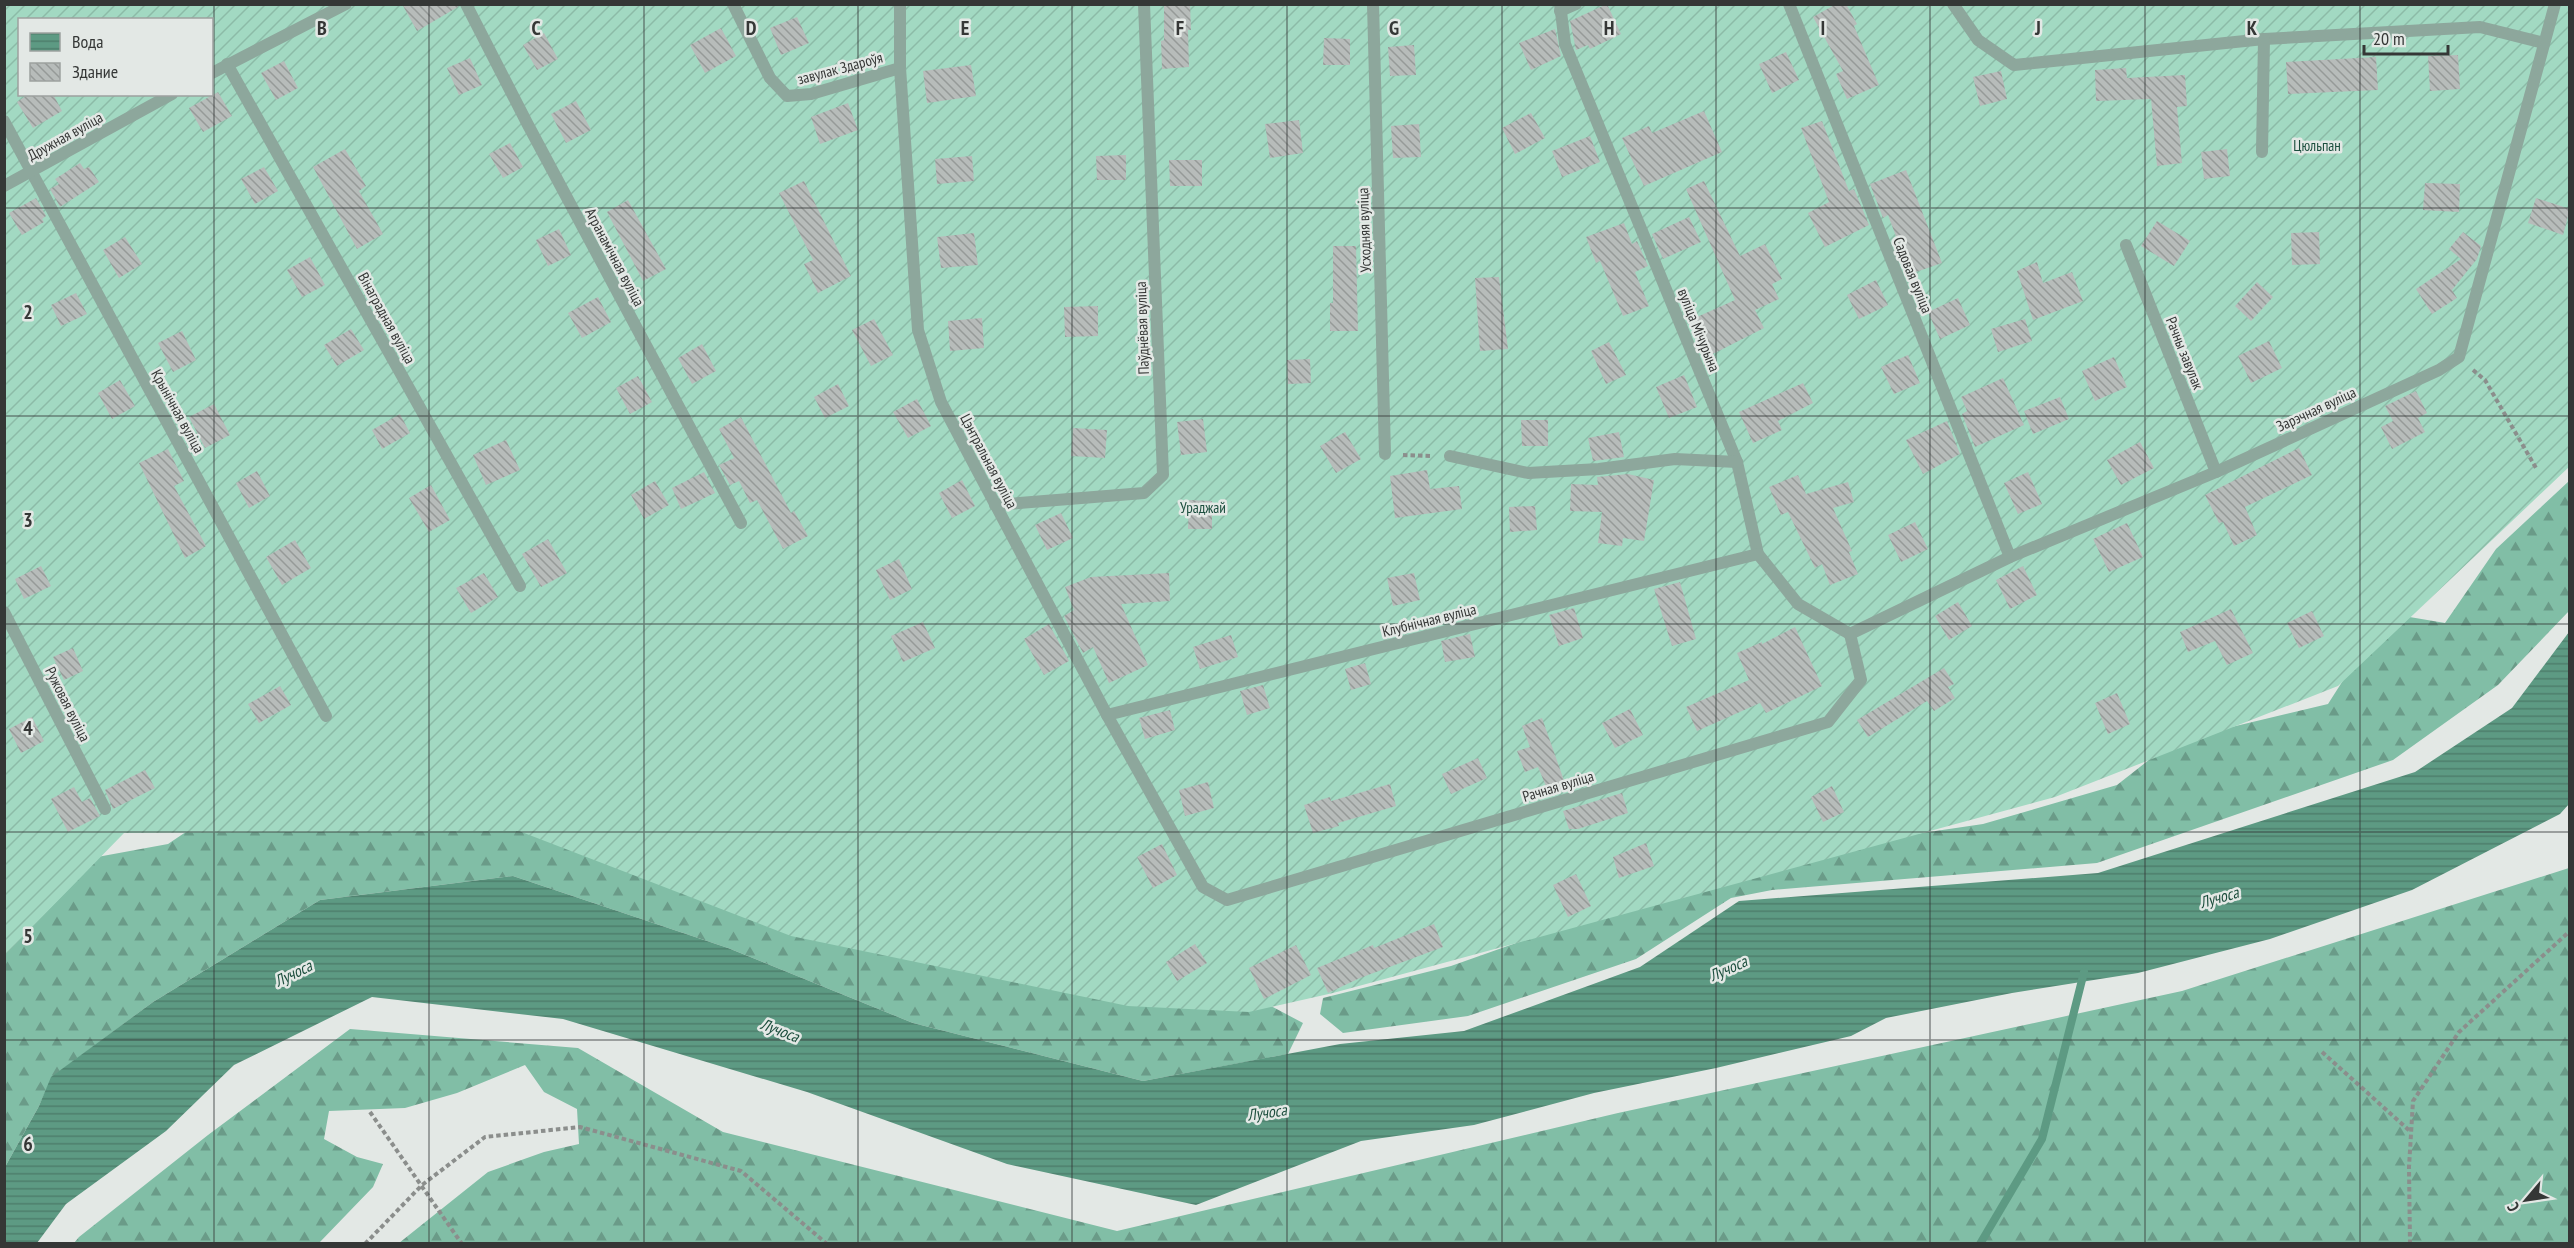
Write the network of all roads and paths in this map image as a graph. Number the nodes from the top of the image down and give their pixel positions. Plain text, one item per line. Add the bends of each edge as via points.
1 (346, 4) edge
2 (466, 4) edge
3 (733, 4) edge
4 (900, 4) edge
5 (1144, 4) edge
6 (1373, 4) edge
7 (1576, 4) edge
8 (1789, 4) edge
9 (1953, 4) edge
10 (2555, 4) edge
11 (1560, 8) edge
12 (2264, 39) junction
13 (2544, 44) junction
14 (227, 64) junction
15 (900, 68) junction
16 (213, 72) edge
17 (168, 96) edge
18 (4, 121) edge
19 (2262, 152) dead end
20 (31, 172) junction
21 (4, 186) edge
22 (2126, 245) dead end
23 (2459, 357) junction
24 (1385, 454) joint
25 (1450, 456) joint
26 (1737, 462) junction
27 (2536, 468) dead end
28 (2216, 472) junction
29 (995, 505) junction
30 (741, 523) dead end
31 (1758, 554) junction
32 (2010, 557) junction
33 (520, 586) dead end
34 (4, 612) edge
35 (1851, 634) junction
36 (1107, 715) junction
37 (326, 716) dead end
38 (105, 809) dead end
39 (1203, 887) joint
40 (2570, 931) edge
41 (2322, 1053) dead end
42 (370, 1112) dead end
43 (2411, 1131) junction
44 (422, 1185) junction
45 (365, 1244) edge
46 (462, 1244) edge
47 (827, 1244) edge
48 (2410, 1244) edge

1 - 14 lane
2 - 30 lane, Агранамічная вуліца
3 - 15 lane, завулак Здароўя via 770,78 787,96 810,94
4 - 15 lane, Цэнтральная вуліца
5 - 29 lane, Паўднёвая вуліца via 1163,475 1144,493
6 - 24 lane, Усходняя вуліца
7 - 11 lane
8 - 32 lane, Садовая вуліца
9 - 12 lane via 1978,40 2014,64
10 - 13 lane
11 - 26 lane, вуліца Мічурына via 1564,44
12 - 13 lane via 2480,27
12 - 19 lane
13 - 23 lane
14 - 16 lane
14 - 33 lane, Вінаградная вуліца
15 - 29 lane, Цэнтральная вуліца via 918,330 941,402
17 - 20 lane, Дружная вуліца
18 - 20 lane, Крынічная вуліца
20 - 21 lane, Дружная вуліца
20 - 37 lane, Крынічная вуліца
22 - 28 lane, Рачны завулак
23 - 27 path via 2485,380
23 - 28 lane, Зарэчная вуліца via 2439,370
24 - 25 path
25 - 26 lane via 1528,473 1675,459
26 - 31 lane, вуліца Мічурына
28 - 32 lane, Зарэчная вуліца
29 - 36 lane, Цэнтральная вуліца
31 - 35 lane, вуліца Мічурына via 1798,604
31 - 36 lane, Клубнічная вуліца
32 - 35 lane, Зарэчная вуліца
34 - 38 lane, Ружовая вуліца
35 - 39 lane, Рачная вуліца via 1861,680 1828,722 1227,900
36 - 39 lane, Цэнтральная вуліца
40 - 43 path via 2459,1032 2413,1101
41 - 43 path
42 - 44 path
43 - 48 path
44 - 45 path
44 - 46 path
44 - 47 path via 485,1137 580,1127 741,1171

